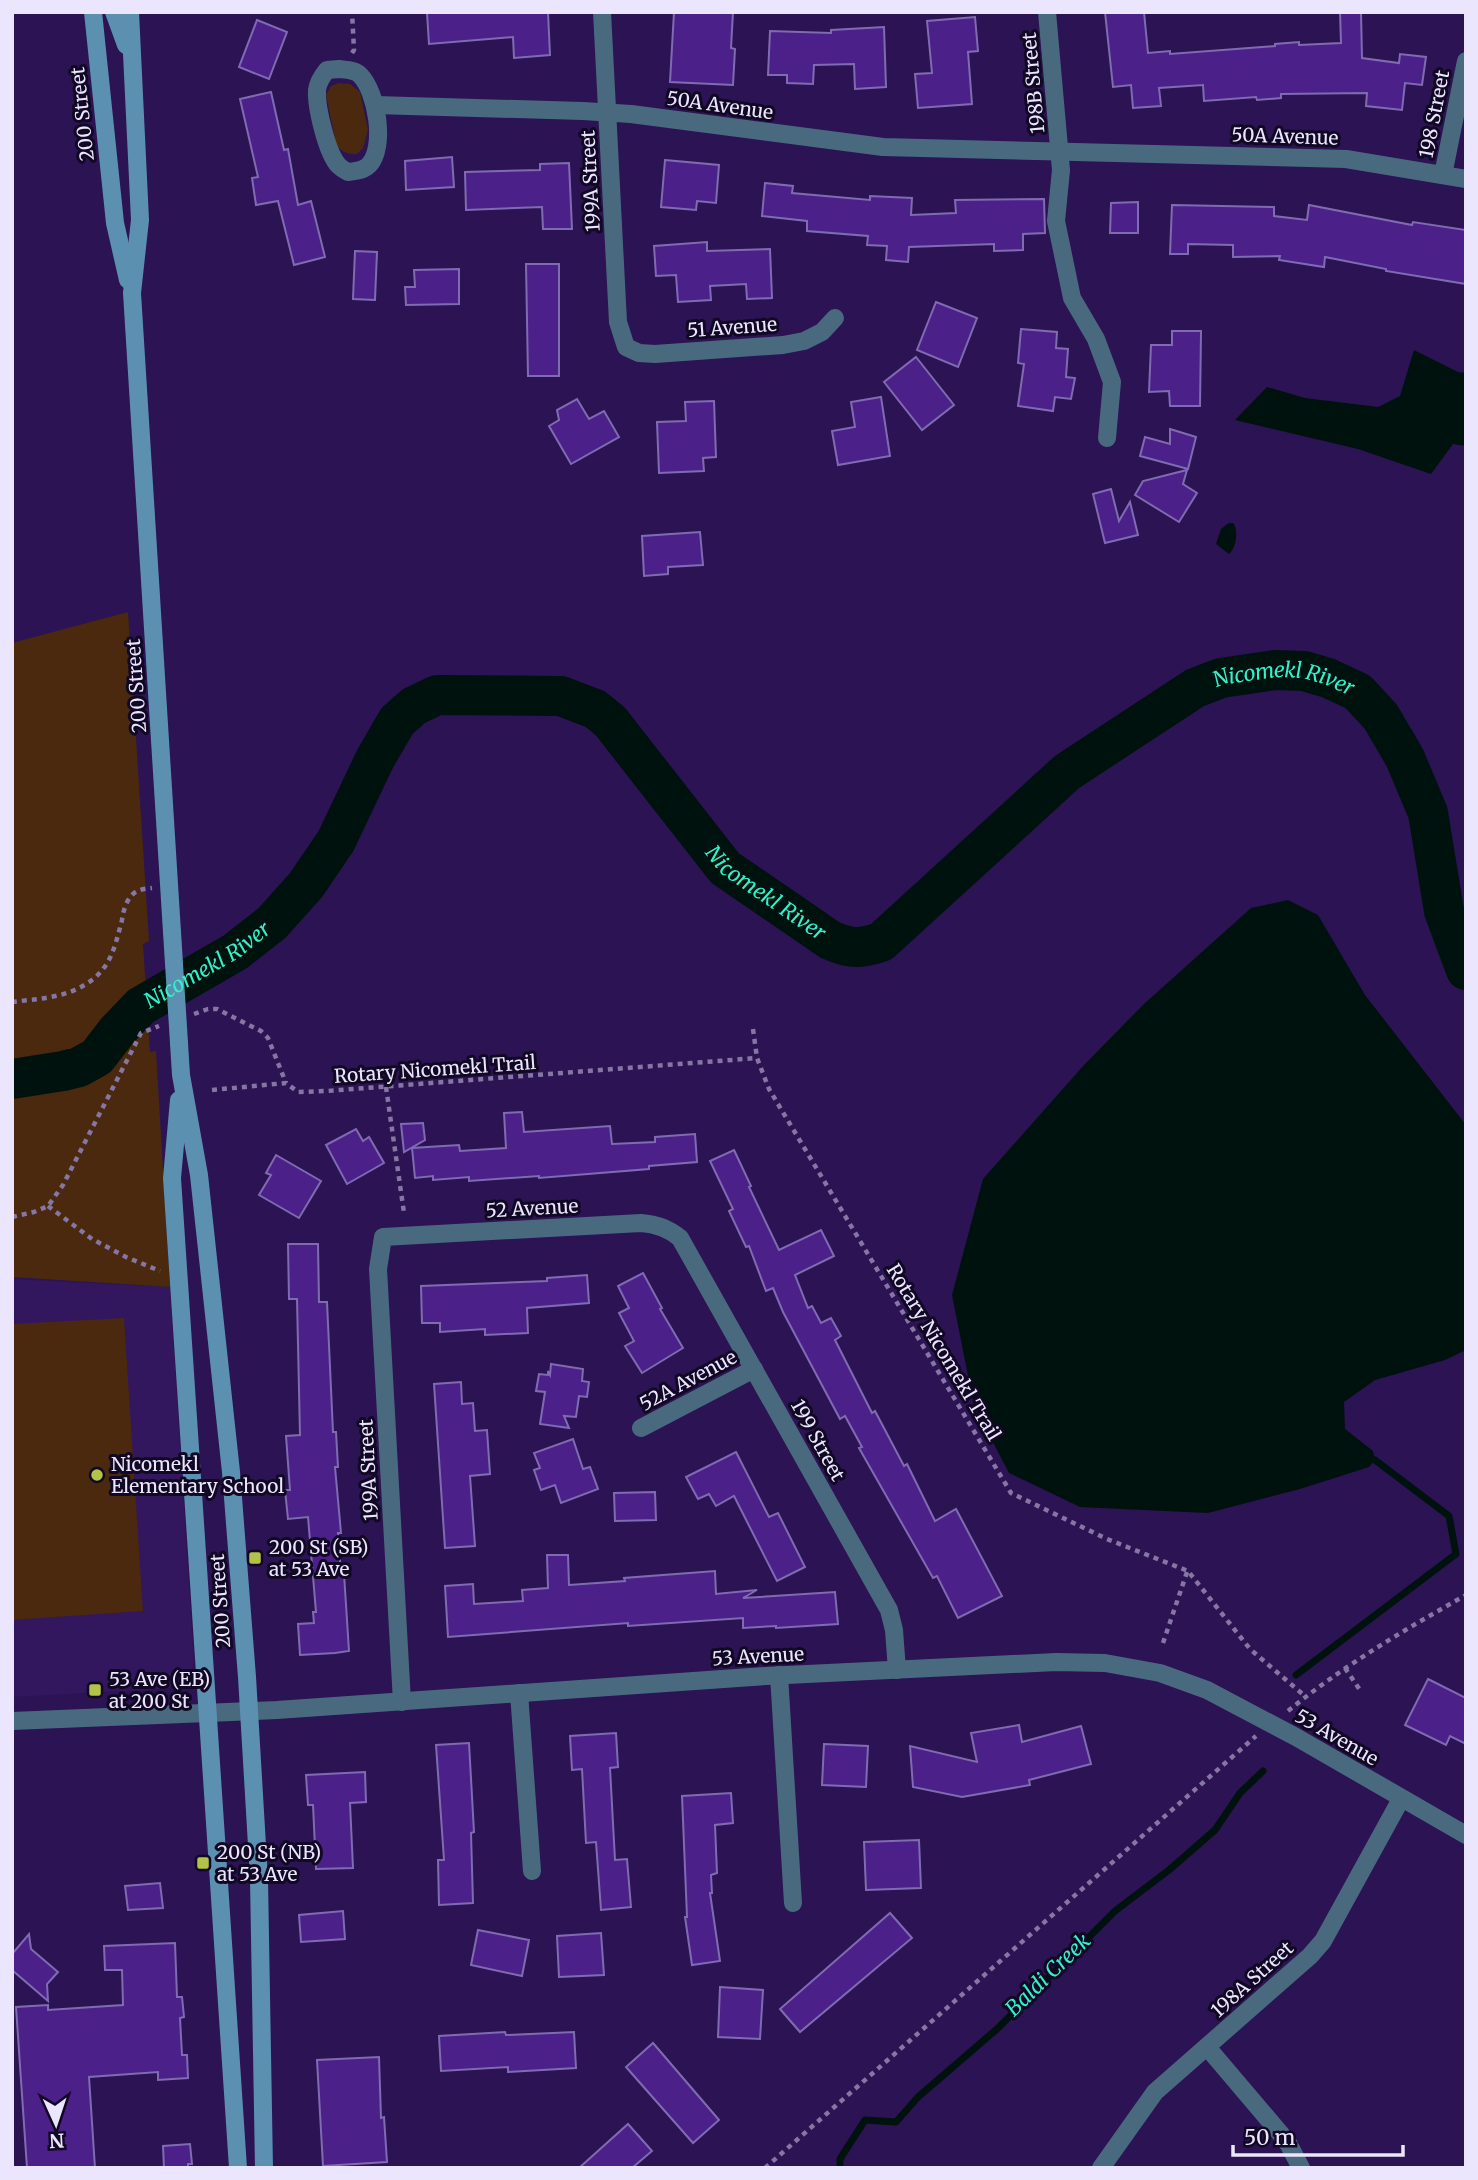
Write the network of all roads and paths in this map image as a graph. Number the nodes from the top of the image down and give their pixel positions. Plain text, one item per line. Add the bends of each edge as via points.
1 (93, 12) edge
2 (114, 12) edge
3 (130, 12) edge
4 (352, 12) edge
5 (602, 12) edge
6 (1047, 12) edge
7 (132, 61) junction
8 (1466, 61) edge
9 (344, 70) junction
10 (375, 105) junction
11 (607, 113) junction
12 (1060, 151) junction
13 (1443, 175) junction
14 (1466, 179) edge
15 (132, 293) junction
16 (835, 318) dead end
17 (626, 347) joint
18 (1107, 438) dead end
19 (140, 890) dead end
20 (12, 1002) edge
21 (186, 1017) dead end
22 (163, 1025) dead end
23 (753, 1029) dead end
24 (757, 1058) junction
25 (181, 1075) junction
26 (286, 1083) junction
27 (386, 1087) junction
28 (212, 1090) dead end
29 (48, 1206) junction
30 (404, 1213) dead end
31 (12, 1217) edge
32 (383, 1237) joint
33 (680, 1238) joint
34 (167, 1274) dead end
35 (754, 1369) junction
36 (641, 1428) dead end
37 (1188, 1571) junction
38 (1466, 1595) edge
39 (1163, 1643) dead end
40 (1345, 1668) junction
41 (897, 1670) junction
42 (779, 1675) junction
43 (1360, 1690) dead end
44 (519, 1693) junction
45 (1306, 1696) junction
46 (402, 1702) junction
47 (1295, 1705) dead end
48 (249, 1711) junction
49 (209, 1713) junction
50 (12, 1721) edge
51 (1247, 1743) dead end
52 (1401, 1799) junction
53 (1466, 1835) edge
54 (531, 1871) dead end
55 (793, 1903) dead end
56 (1206, 2048) junction
57 (238, 2168) edge
58 (264, 2168) edge
59 (765, 2168) edge
60 (1101, 2168) edge
61 (1301, 2168) edge

1 - 15 main road, 200 Street via 114,223
2 - 7 main road
3 - 7 main road, 200 Street
4 - 9 path via 354,50
5 - 11 street, 199A Street
6 - 12 street, 198B Street
7 - 15 main road, 200 Street via 140,220
8 - 13 street, 198 Street
9 - 10 street via 358,73 366,82
9 - 10 street via 327,70 317,89 330,153 348,172 369,165 376,152
10 - 11 street, 50A Avenue
11 - 12 street, 50A Avenue via 883,147
11 - 17 street, 199A Street via 618,322
12 - 13 street, 50A Avenue via 1346,159
12 - 18 street via 1056,221 1072,298 1096,339 1112,382
13 - 14 street, 50A Avenue
15 - 25 main road, 200 Street, bridge
16 - 17 street, 51 Avenue via 822,332 783,345 655,354
19 - 20 path via 128,902 114,954 98,976 65,993
21 - 26 path via 217,1009 261,1031
22 - 29 path via 141,1033
23 - 24 path, Rotary Nicomekl Trail
24 - 27 path, Rotary Nicomekl Trail
24 - 37 path, Rotary Nicomekl Trail via 769,1090 1011,1493
25 - 48 main road, 200 Street via 199,1175 227,1431
25 - 49 main road, 200 Street via 172,1178
26 - 27 path, Rotary Nicomekl Trail via 298,1092
26 - 28 path, Rotary Nicomekl Trail
27 - 30 path
29 - 31 path
29 - 34 path via 92,1239
32 - 33 street, 52 Avenue via 641,1223 662,1227
32 - 46 street, 199A Street via 378,1269
33 - 35 street, 199 Street
35 - 36 street, 52A Avenue
35 - 41 street, 199 Street via 890,1610
37 - 39 path
37 - 45 path via 1250,1649
38 - 40 path
40 - 43 path
40 - 45 path
41 - 42 street, 53 Avenue
41 - 52 street, 53 Avenue via 1081,1661 1160,1673 1207,1690
42 - 44 street, 53 Avenue
42 - 55 street
44 - 46 street, 53 Avenue
44 - 54 street
45 - 47 path
46 - 48 street, 53 Avenue
48 - 49 street, 53 Avenue
48 - 58 main road, 200 Street via 259,1879
49 - 50 street, 53 Avenue
49 - 57 main road, 200 Street
51 - 59 path
52 - 53 street, 53 Avenue
52 - 56 street, 198A Street via 1323,1941
56 - 60 street, 198A Street via 1156,2092
56 - 61 street via 1280,2133

